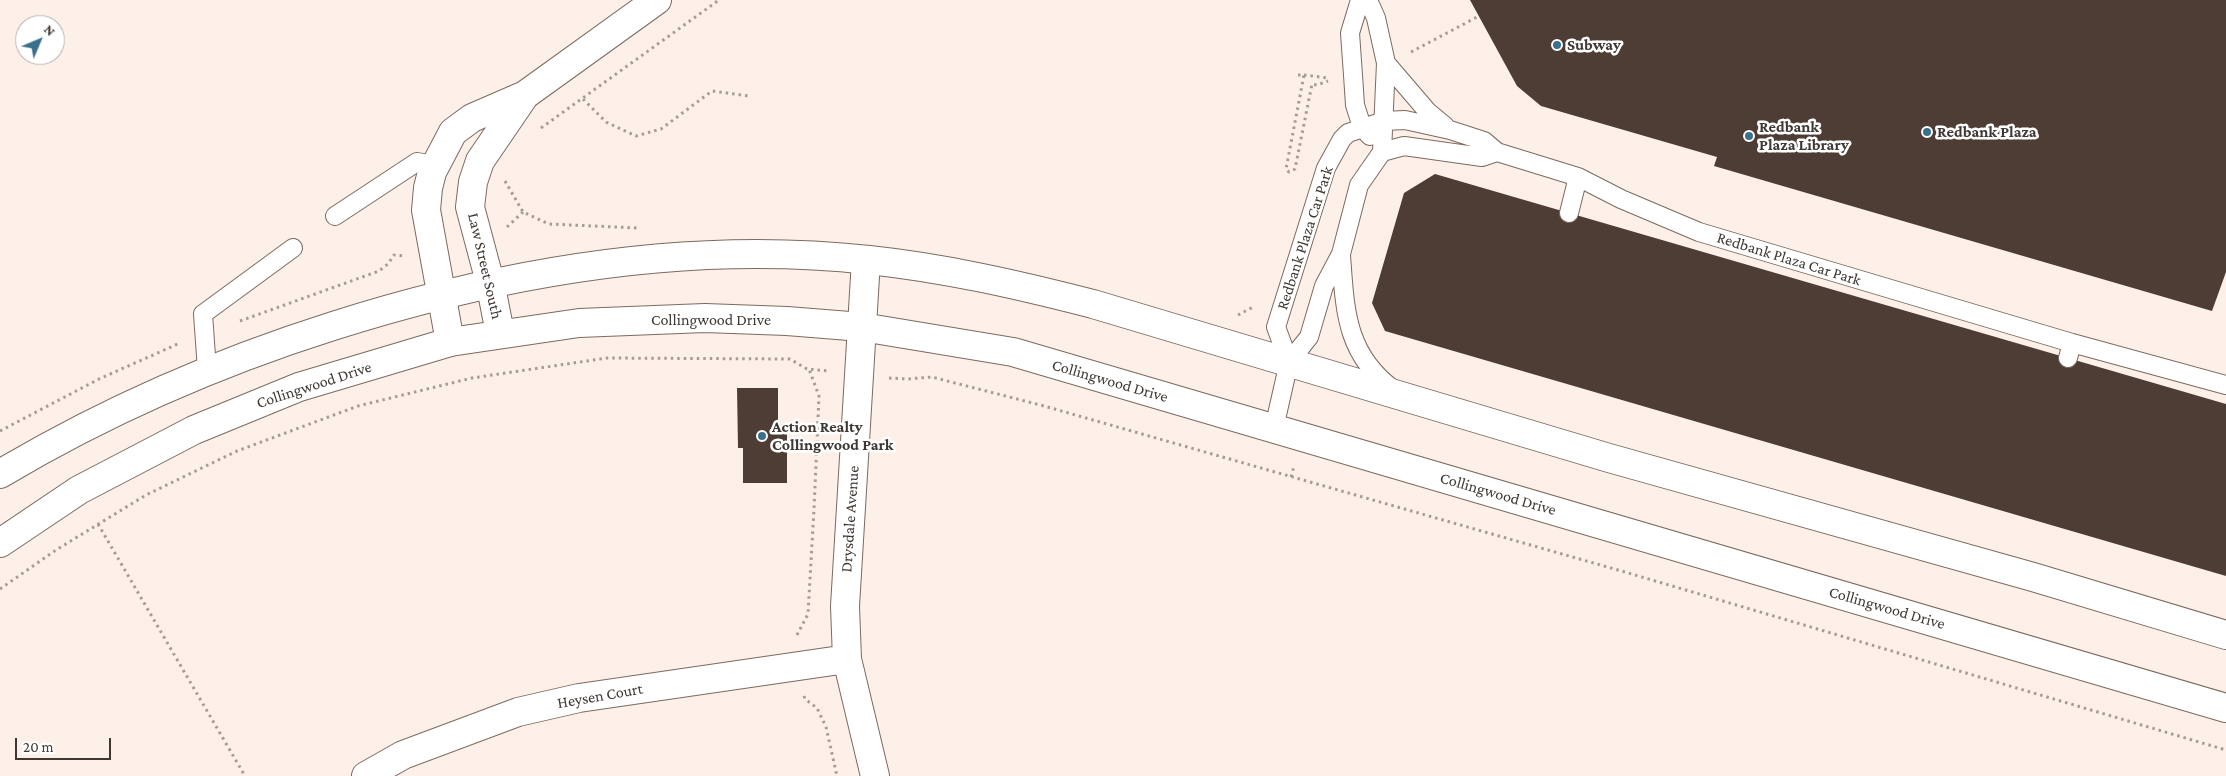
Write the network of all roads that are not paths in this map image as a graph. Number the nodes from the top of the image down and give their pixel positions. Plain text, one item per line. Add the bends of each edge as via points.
1 (657, 0) edge
2 (1360, 0) edge
3 (1368, 0) edge
4 (1386, 63) junction
5 (525, 95) junction
6 (1384, 121) junction
7 (1362, 127) junction
8 (1450, 130) junction
9 (1382, 152) junction
10 (1497, 152) junction
11 (435, 166) junction
12 (1578, 177) junction
13 (1569, 213) dead end
14 (335, 216) dead end
15 (293, 248) dead end
16 (1340, 254) junction
17 (866, 260) junction
18 (490, 282) junction
19 (441, 294) junction
20 (862, 327) junction
21 (500, 333) junction
22 (450, 342) junction
23 (1289, 362) junction
24 (208, 370) junction
25 (2226, 384) edge
26 (1410, 399) junction
27 (1274, 428) junction
28 (0, 474) edge
29 (0, 543) edge
30 (2226, 635) edge
31 (847, 659) junction
32 (2226, 708) edge
33 (366, 776) edge
34 (875, 776) edge

1 - 5 main road, Law Street South
2 - 7 lane via 1350,33 1355,105
3 - 4 lane via 1376,18
4 - 6 lane
4 - 8 lane via 1428,112
5 - 11 main road, Law Street South via 472,118 453,132
5 - 18 main road, Law Street South via 480,161 473,182 470,207
6 - 7 lane, Redbank Plaza Car Park
6 - 8 lane, Redbank Plaza Car Park via 1405,120
6 - 9 lane
7 - 9 lane
7 - 23 lane, Redbank Plaza Car Park via 1342,139 1326,168 1314,204 1276,327
8 - 10 lane, Redbank Plaza Car Park via 1484,141
9 - 10 lane via 1404,146 1482,157
9 - 16 lane via 1359,185
10 - 12 lane, Redbank Plaza Car Park
11 - 14 lane via 417,162
11 - 19 main road, Law Street South via 426,210
12 - 13 lane
12 - 25 lane, Redbank Plaza Car Park via 1699,232 2070,350
15 - 24 lane via 202,314
16 - 23 lane via 1324,286 1309,337
16 - 26 lane via 1347,321 1356,346 1392,389
17 - 18 main road via 745,255 631,260 582,265
17 - 20 main road, Drysdale Avenue
17 - 23 main road via 1031,288
18 - 19 main road
18 - 21 main road, Law Street South
19 - 22 main road, Law Street South
19 - 24 main road via 305,335
20 - 21 main road, Collingwood Drive via 705,318 579,323
20 - 27 main road, Collingwood Drive via 1013,352
20 - 31 main road, Drysdale Avenue via 845,606
21 - 22 main road, Collingwood Drive
22 - 29 main road, Collingwood Drive via 299,387 194,430 79,490
23 - 26 main road
23 - 27 lane
24 - 28 main road via 121,408
26 - 30 main road
27 - 32 main road, Collingwood Drive
31 - 33 main road, Heysen Court via 579,698 518,712 403,755
31 - 34 main road, Drysdale Avenue

